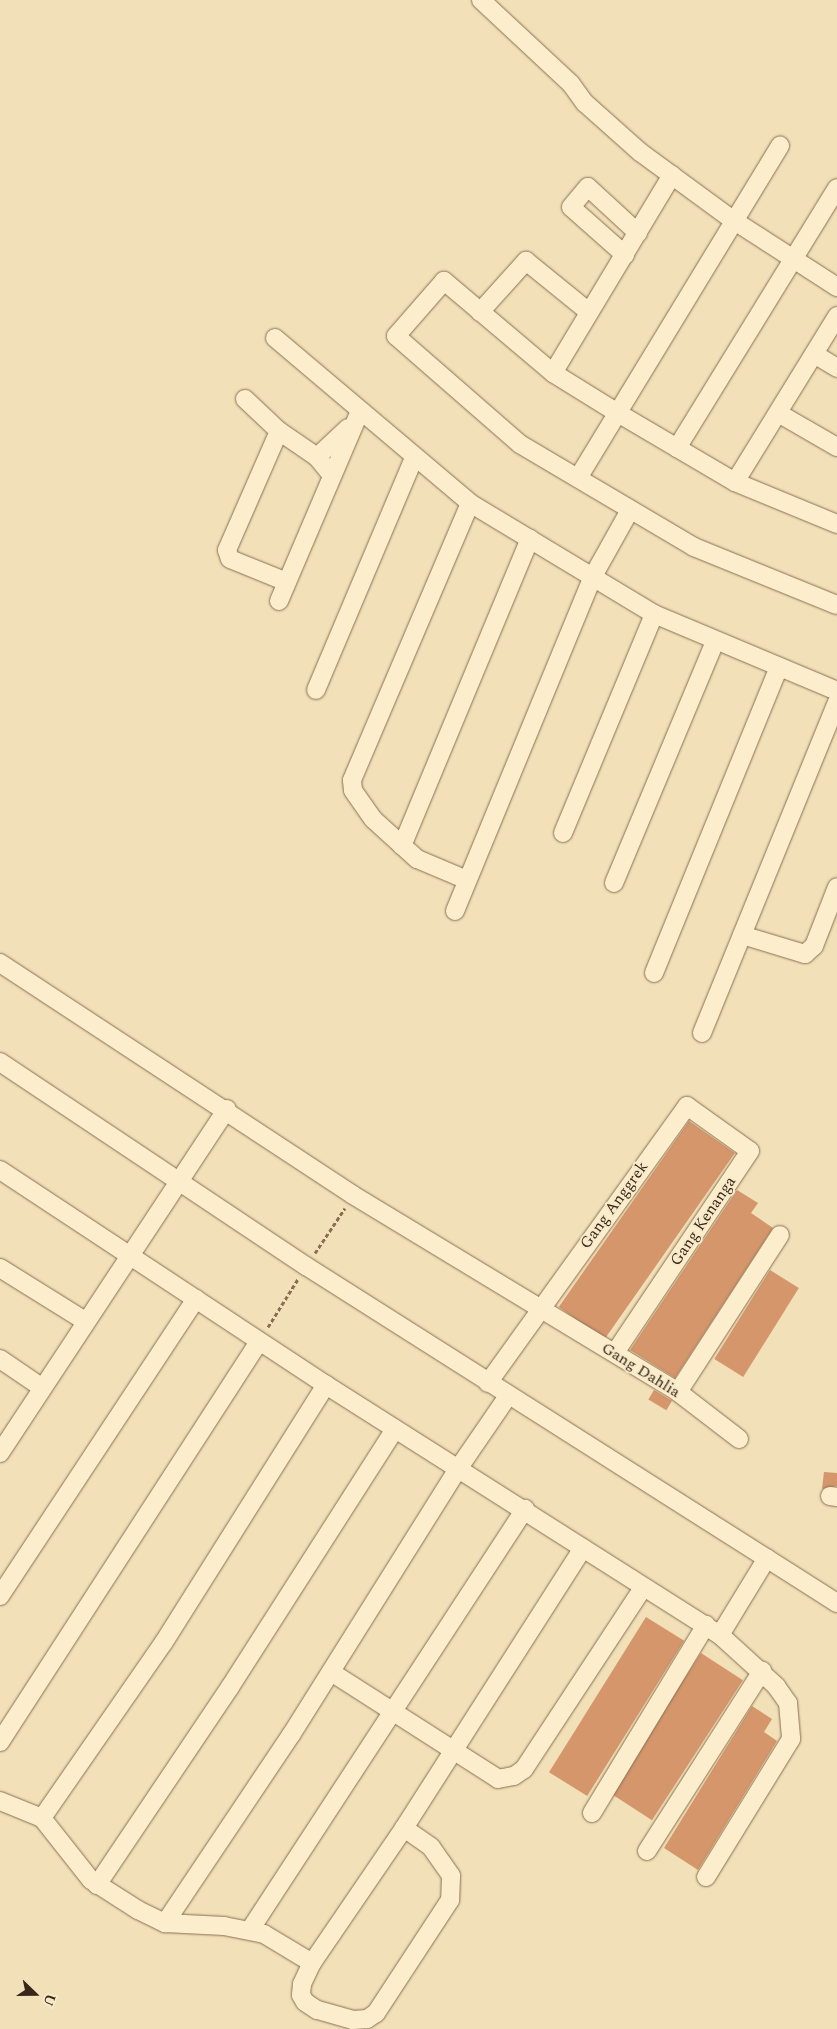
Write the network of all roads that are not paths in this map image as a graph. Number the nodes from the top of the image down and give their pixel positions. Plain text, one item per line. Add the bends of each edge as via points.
1 (482, 0) edge
2 (780, 146) dead end
3 (672, 176) junction
4 (837, 188) edge
5 (733, 220) junction
6 (638, 233) junction
7 (624, 255) junction
8 (794, 259) junction
9 (837, 287) edge
10 (480, 312) junction
11 (589, 312) junction
12 (837, 316) edge
13 (275, 338) dead end
14 (814, 354) junction
15 (837, 368) edge
16 (553, 373) junction
17 (245, 399) dead end
18 (616, 412) junction
19 (778, 413) junction
20 (356, 417) junction
21 (279, 431) junction
22 (837, 447) edge
23 (677, 448) junction
24 (317, 456) junction
25 (414, 458) junction
26 (331, 474) junction
27 (578, 478) junction
28 (735, 482) junction
29 (470, 503) junction
30 (630, 510) junction
31 (837, 524) edge
32 (530, 539) junction
33 (592, 578) junction
34 (287, 582) junction
35 (279, 601) dead end
36 (837, 605) edge
37 (654, 614) junction
38 (715, 641) junction
39 (779, 668) junction
40 (316, 690) dead end
41 (837, 692) edge
42 (837, 702) edge
43 (564, 833) dead end
44 (402, 846) junction
45 (467, 880) junction
46 (614, 883) dead end
47 (837, 887) edge
48 (455, 910) dead end
49 (742, 935) junction
50 (0, 963) edge
51 (654, 973) dead end
52 (702, 1032) dead end
53 (0, 1062) edge
54 (692, 1108) joint
55 (227, 1110) junction
56 (0, 1170) edge
57 (179, 1181) junction
58 (780, 1236) dead end
59 (131, 1255) junction
60 (0, 1268) edge
61 (196, 1299) junction
62 (539, 1309) junction
63 (85, 1322) junction
64 (260, 1341) junction
65 (615, 1352) junction
66 (0, 1359) edge
67 (488, 1383) junction
68 (326, 1385) junction
69 (41, 1387) junction
70 (678, 1392) junction
71 (508, 1396) junction
72 (395, 1429) junction
73 (739, 1438) dead end
74 (0, 1452) edge
75 (458, 1468) junction
76 (525, 1509) junction
77 (583, 1548) junction
78 (767, 1558) junction
79 (643, 1588) junction
80 (0, 1596) edge
81 (837, 1603) edge
82 (713, 1630) junction
83 (762, 1671) junction
84 (332, 1672) junction
85 (394, 1711) junction
86 (0, 1742) edge
87 (453, 1749) junction
88 (0, 1801) edge
89 (592, 1813) dead end
90 (42, 1818) junction
91 (404, 1828) junction
92 (647, 1851) dead end
93 (706, 1877) dead end
94 (97, 1885) junction
95 (165, 1923) junction
96 (250, 1930) junction
97 (312, 1963) junction

1 - 3 street via 571,84 591,109
2 - 5 street
3 - 5 street
3 - 6 street
4 - 8 street
5 - 8 street
5 - 18 street
6 - 7 street
6 - 7 street via 588,187 571,206
7 - 11 street
8 - 9 street
8 - 23 street
10 - 11 street via 526,260
10 - 16 street
10 - 27 street via 444,281 396,336 520,444
11 - 16 street
12 - 14 street
13 - 20 street
14 - 15 street
14 - 19 street
16 - 18 street
17 - 21 street
18 - 23 street
18 - 27 street
19 - 22 street
19 - 28 street
20 - 24 street
20 - 25 street
20 - 26 street
21 - 24 street
21 - 34 street via 227,550 230,559
23 - 28 street
24 - 26 street
25 - 29 street
25 - 40 street
26 - 34 street
27 - 30 street
28 - 31 street
29 - 32 street
29 - 44 street via 352,780 353,790 373,819
30 - 33 street
30 - 36 street via 694,547
32 - 33 street
32 - 44 street
33 - 37 street
33 - 45 street
34 - 35 street
37 - 38 street
37 - 43 street
38 - 39 street
38 - 46 street
39 - 41 street
39 - 51 street
42 - 49 street
44 - 45 street via 417,859
45 - 48 street
47 - 49 street via 814,946 805,954 796,954
49 - 52 street
50 - 55 street, Gang Dahlia
53 - 57 street
54 - 62 street, Gang Anggrek via 684,1106
54 - 65 street, Gang Kenanga via 750,1151
55 - 57 street
55 - 62 street, Gang Dahlia via 353,1195
56 - 59 street
57 - 59 street
57 - 67 street
58 - 70 street
59 - 61 street
59 - 63 street
60 - 63 street
61 - 64 street
61 - 80 street
62 - 65 street, Gang Dahlia
62 - 67 street
63 - 69 street
64 - 68 street
64 - 86 street
65 - 70 street, Gang Dahlia
66 - 69 street
67 - 71 street
68 - 72 street
68 - 90 street via 164,1642
69 - 74 street
70 - 73 street, Gang Dahlia
71 - 75 street
71 - 78 street
72 - 75 street
72 - 94 street via 230,1687
75 - 76 street
75 - 84 street
76 - 77 street
76 - 85 street
77 - 79 street
77 - 87 street
78 - 81 street
78 - 82 street
79 - 82 street
79 - 87 street via 524,1769 514,1776 498,1778
82 - 83 street
82 - 89 street
83 - 92 street
83 - 93 street via 788,1703 791,1738
84 - 85 street
84 - 95 street
85 - 87 street
85 - 96 street
87 - 91 street
88 - 90 street
90 - 94 street
91 - 97 street
91 - 97 street via 431,1847 451,1876 452,1889 450,1900 376,2012 367,2019 353,2020 317,2010 304,2002 302,1984
94 - 95 street
95 - 96 street
96 - 97 street via 264,1934

